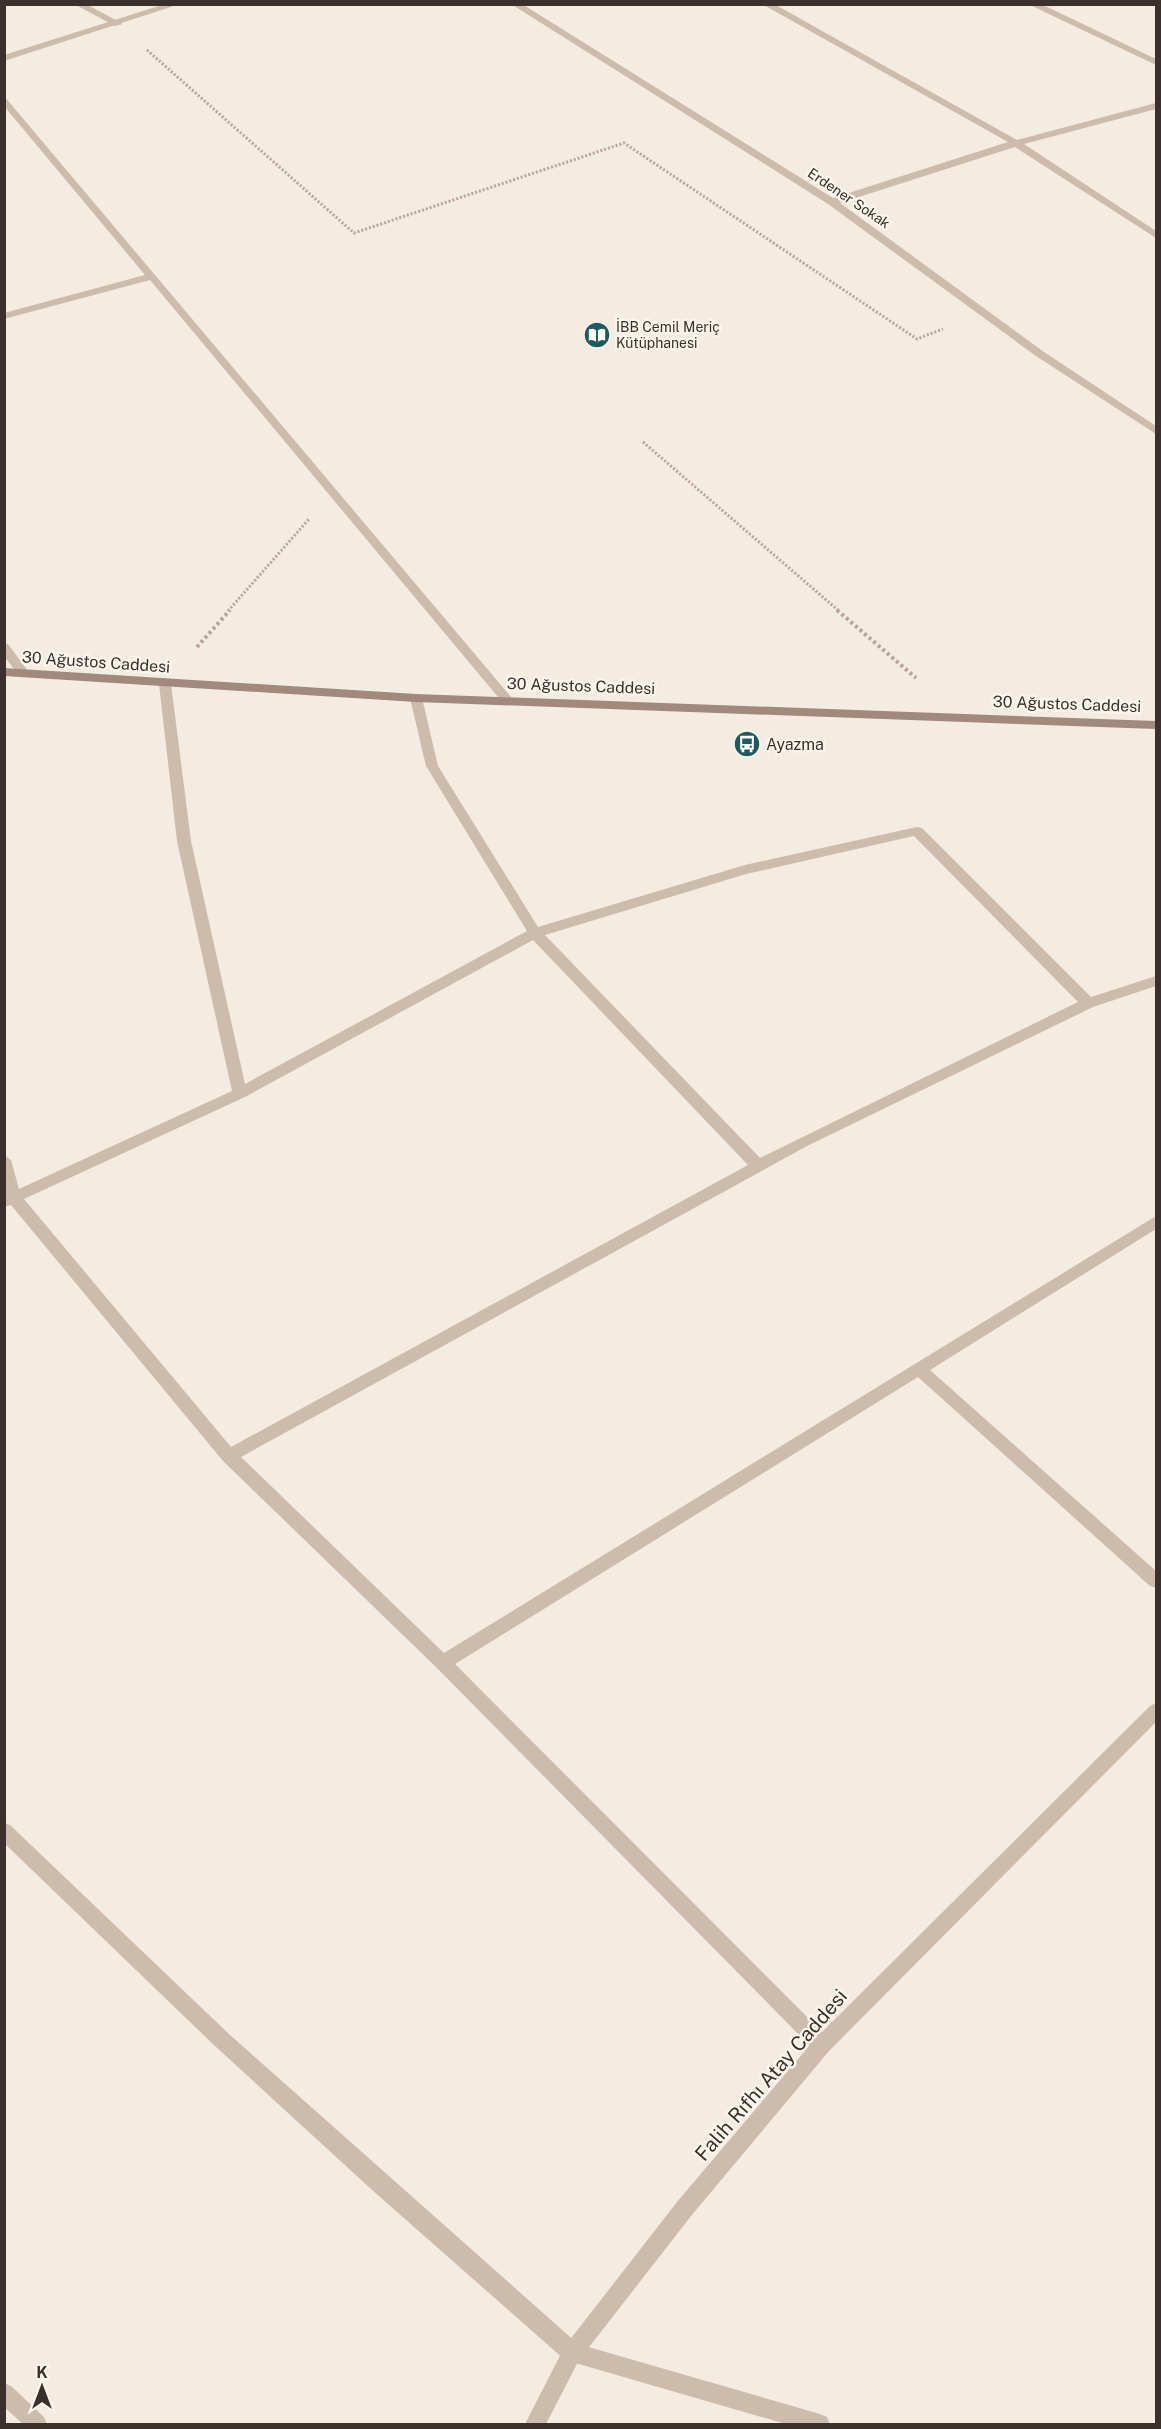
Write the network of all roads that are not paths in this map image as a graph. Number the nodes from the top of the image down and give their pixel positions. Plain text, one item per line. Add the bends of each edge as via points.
1 (78, 4) edge
2 (176, 4) edge
3 (515, 4) edge
4 (766, 4) edge
5 (1032, 4) edge
6 (118, 24) junction
7 (4, 58) edge
8 (1156, 62) edge
9 (4, 99) edge
10 (1156, 106) edge
11 (1016, 142) junction
12 (832, 202) junction
13 (1156, 235) edge
14 (152, 276) junction
15 (4, 316) edge
16 (1156, 431) edge
17 (4, 647) edge
18 (4, 672) edge
19 (24, 674) junction
20 (165, 684) junction
21 (416, 698) junction
22 (507, 700) junction
23 (1156, 725) edge
24 (535, 933) junction
25 (1156, 981) edge
26 (1088, 1003) junction
27 (240, 1093) junction
28 (4, 1160) edge
29 (759, 1167) junction
30 (9, 1200) edge
31 (1156, 1222) edge
32 (920, 1370) junction
33 (229, 1456) junction
34 (1156, 1581) edge
35 (443, 1663) junction
36 (1156, 1711) edge
37 (4, 1831) edge
38 (822, 2044) junction
39 (572, 2353) junction
40 (4, 2393) edge
41 (37, 2424) edge
42 (535, 2424) edge
43 (820, 2424) edge

1 - 6 street
2 - 6 street
3 - 12 street, Erdener Sokak
4 - 11 street
5 - 8 street
6 - 7 street
9 - 14 street
10 - 11 street
11 - 12 street
11 - 13 street
12 - 16 street, Erdener Sokak via 1040,354
14 - 15 street
14 - 22 street
17 - 19 street
18 - 19 main road, 30 Ağustos Caddesi
19 - 20 main road, 30 Ağustos Caddesi
20 - 21 main road, 30 Ağustos Caddesi
20 - 27 street via 184,841
21 - 22 main road, 30 Ağustos Caddesi
21 - 24 street via 432,766
22 - 23 main road, 30 Ağustos Caddesi
24 - 26 street via 745,870 917,831
24 - 27 street
24 - 29 street
25 - 26 street
26 - 29 street via 802,1142
27 - 30 street
28 - 30 street
29 - 33 street
30 - 33 street
31 - 32 street
32 - 34 street
32 - 35 street
33 - 35 street
35 - 38 street
36 - 38 street, Falih Rıfhı Atay Caddesi
37 - 39 street via 222,2040
38 - 39 street, Falih Rıfhı Atay Caddesi via 684,2209
39 - 42 street, Falih Rıfhı Atay Caddesi
39 - 43 street
40 - 41 street

